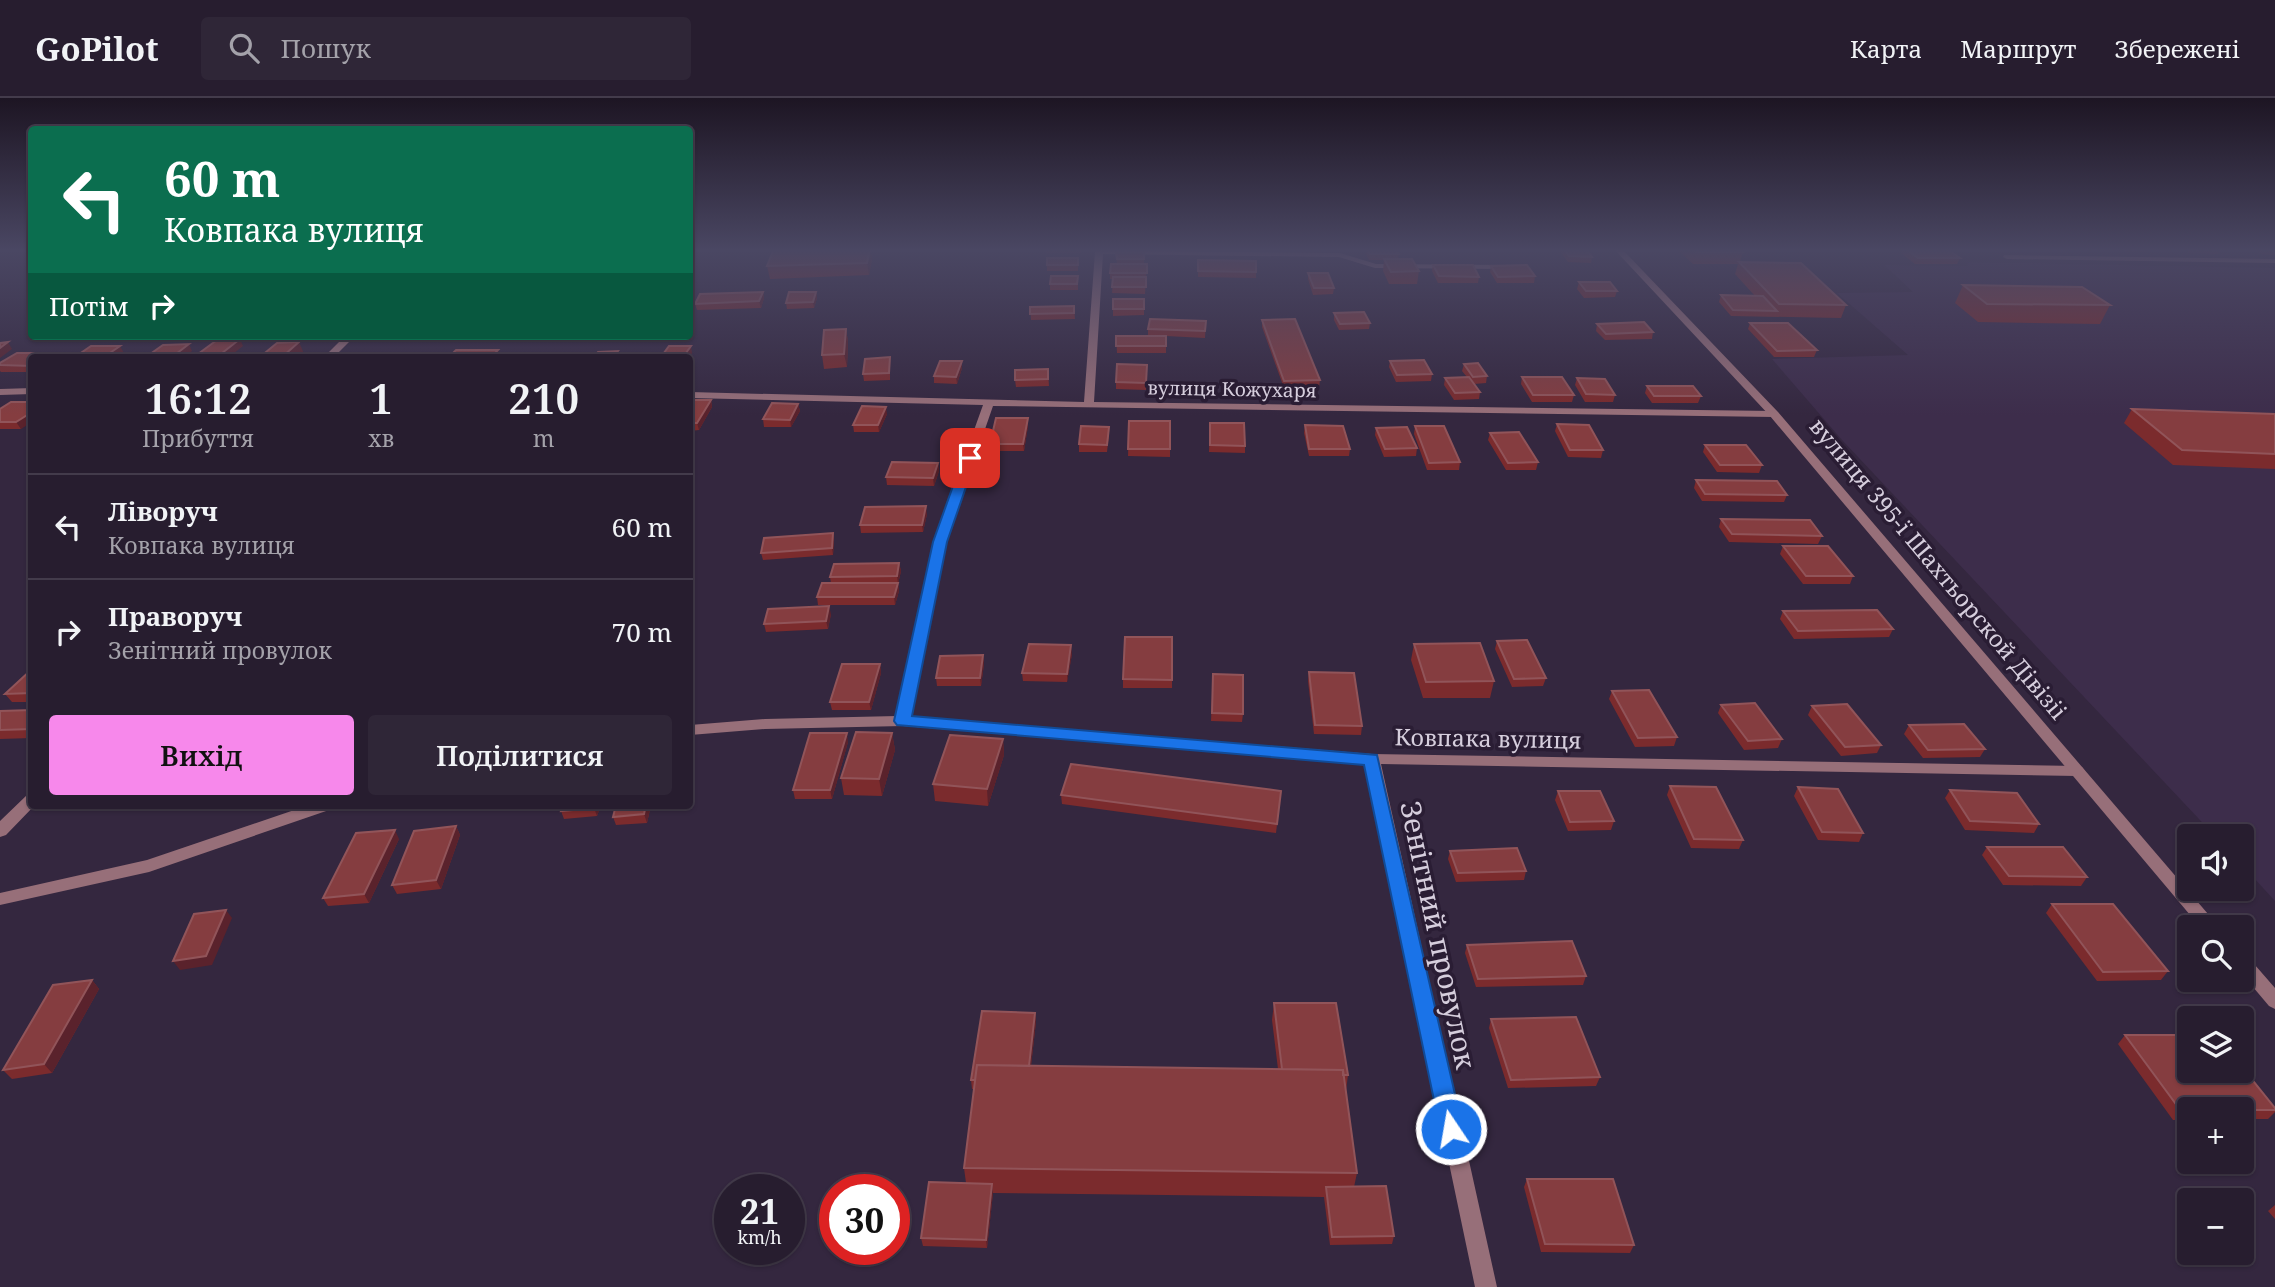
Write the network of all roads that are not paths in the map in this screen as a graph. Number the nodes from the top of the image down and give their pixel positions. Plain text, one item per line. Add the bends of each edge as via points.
1 (1096, 304) edge
2 (1670, 304) edge
3 (346, 340) edge
4 (332, 354) edge
5 (28, 391) edge
6 (0, 392) edge
7 (693, 394) edge
8 (989, 402) junction
9 (1089, 405) junction
10 (1774, 414) junction
11 (903, 721) junction
12 (693, 730) edge
13 (1371, 760) junction
14 (2077, 771) junction
15 (28, 803) edge
16 (314, 809) edge
17 (0, 831) edge
18 (0, 900) edge
19 (2201, 915) edge
20 (2254, 976) edge
21 (2275, 1001) edge
22 (1486, 1287) edge

1 - 9 street
2 - 10 street, вулиця 395-ї Шахтьорской Дівізіі
3 - 4 street
5 - 6 street
7 - 8 street, вулиця Кожухаря
8 - 9 street, вулиця Кожухаря
8 - 11 street via 940,542
9 - 10 street, вулиця Кожухаря
10 - 14 street, вулиця 395-ї Шахтьорской Дівізіі
11 - 12 street, Ковпака вулиця
11 - 13 street, Ковпака вулиця
13 - 14 street, Ковпака вулиця
13 - 22 street, Зенітний провулок
14 - 19 street, вулиця 395-ї Шахтьорской Дівізіі
15 - 17 street
16 - 18 street via 149,866
20 - 21 street

